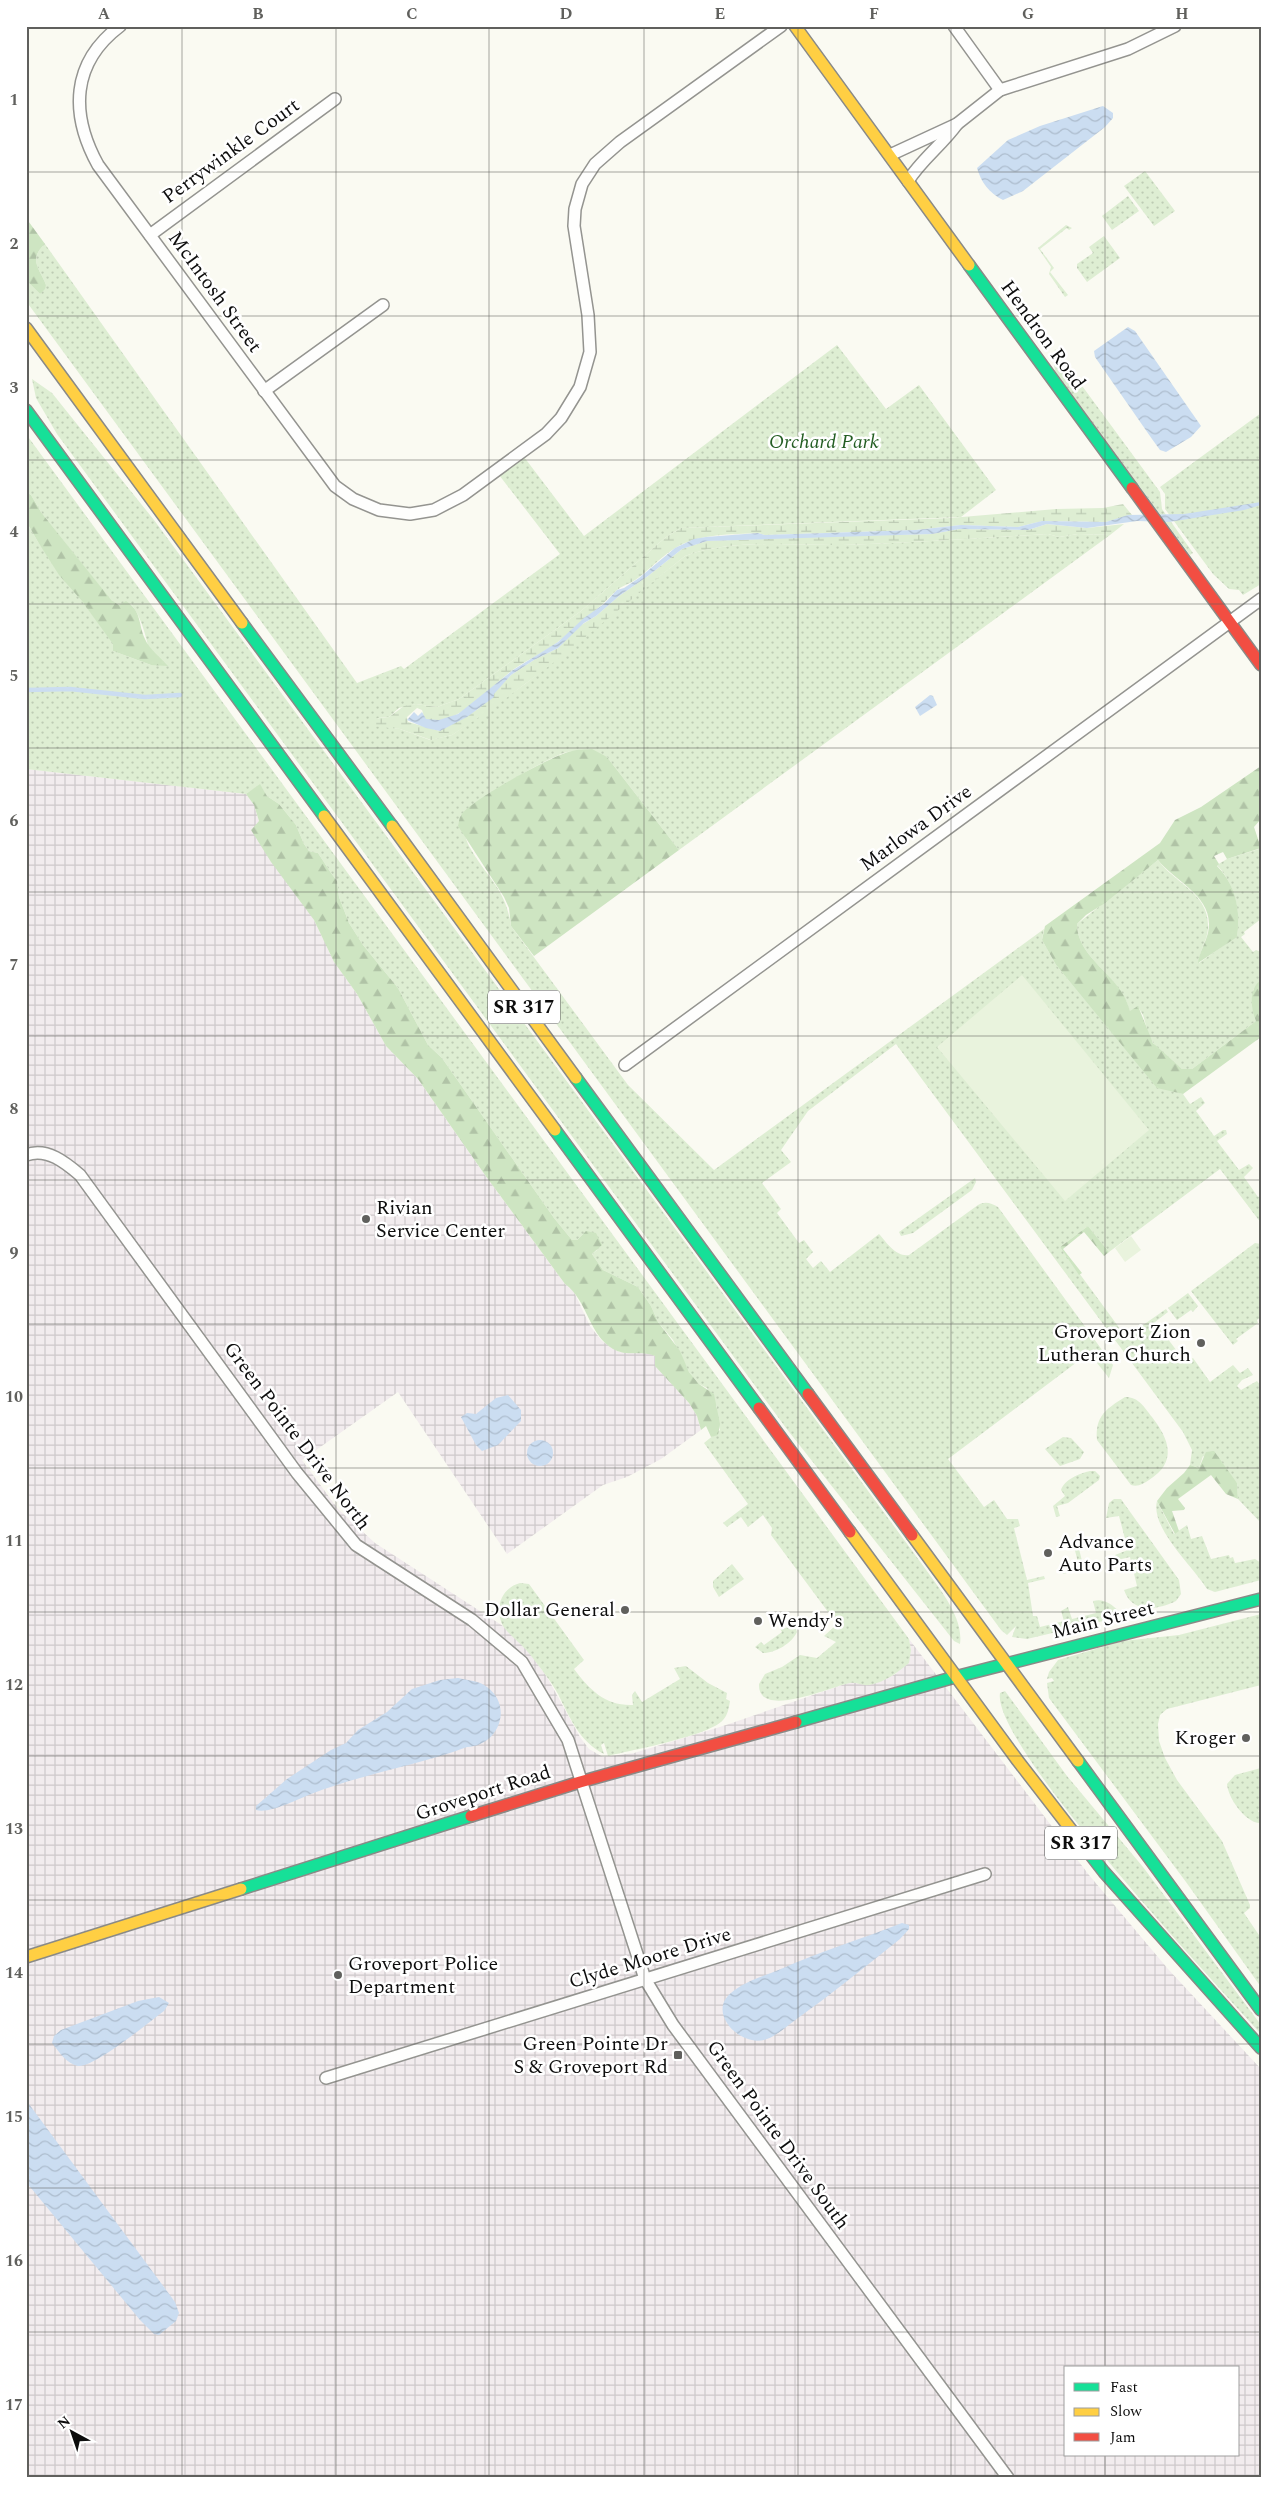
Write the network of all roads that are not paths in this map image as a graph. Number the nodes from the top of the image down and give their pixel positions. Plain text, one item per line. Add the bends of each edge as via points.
1 (120, 26) edge
2 (780, 26) edge
3 (954, 26) edge
4 (797, 27) edge
5 (1168, 28) edge
6 (1000, 90) junction
7 (335, 99) dead end
8 (957, 124) junction
9 (890, 155) junction
10 (908, 182) junction
11 (150, 234) junction
12 (383, 305) dead end
13 (26, 328) edge
14 (264, 391) junction
15 (26, 410) edge
16 (1261, 599) edge
17 (1229, 622) junction
18 (1261, 665) edge
19 (625, 1065) dead end
20 (26, 1155) edge
21 (1261, 1599) edge
22 (1006, 1665) junction
23 (955, 1677) junction
24 (580, 1782) junction
25 (985, 1874) dead end
26 (26, 1957) edge
27 (645, 1979) junction
28 (1261, 2010) edge
29 (1261, 2048) edge
30 (326, 2078) dead end
31 (1008, 2478) edge

1 - 11 street, McIntosh Street via 96,48 87,63 78,102 79,116 87,145 98,165
2 - 14 street, McIntosh Street via 594,164 582,184 575,209 574,226 588,315 590,352 580,387 561,418 540,439 463,496 446,506 410,514 379,510 353,499 335,486
3 - 6 street
4 - 9 main road, Hendron Road
5 - 6 street via 1128,49
6 - 8 street
7 - 11 street, Perrywinkle Court
8 - 9 street
8 - 10 street
9 - 10 main road, Hendron Road
10 - 17 main road, Hendron Road
11 - 14 street, McIntosh Street
12 - 14 street
13 - 22 main road, SR 317
15 - 23 main road, SR 317
16 - 17 street, Marlowa Drive
17 - 18 main road, Hendron Road
17 - 19 street, Marlowa Drive
20 - 24 street, Green Pointe Drive North via 59,1157 80,1175 297,1473 356,1545 444,1600 515,1654 568,1740
21 - 22 main road, Main Street
22 - 23 main road, Main Street
22 - 28 main road, SR 317
23 - 24 main road, Groveport Road
23 - 29 main road, SR 317 via 1104,1872
24 - 26 main road, Groveport Road
24 - 27 street, Green Pointe Drive South
25 - 27 street, Clyde Moore Drive
27 - 30 street, Clyde Moore Drive
27 - 31 street, Green Pointe Drive South via 678,2031

